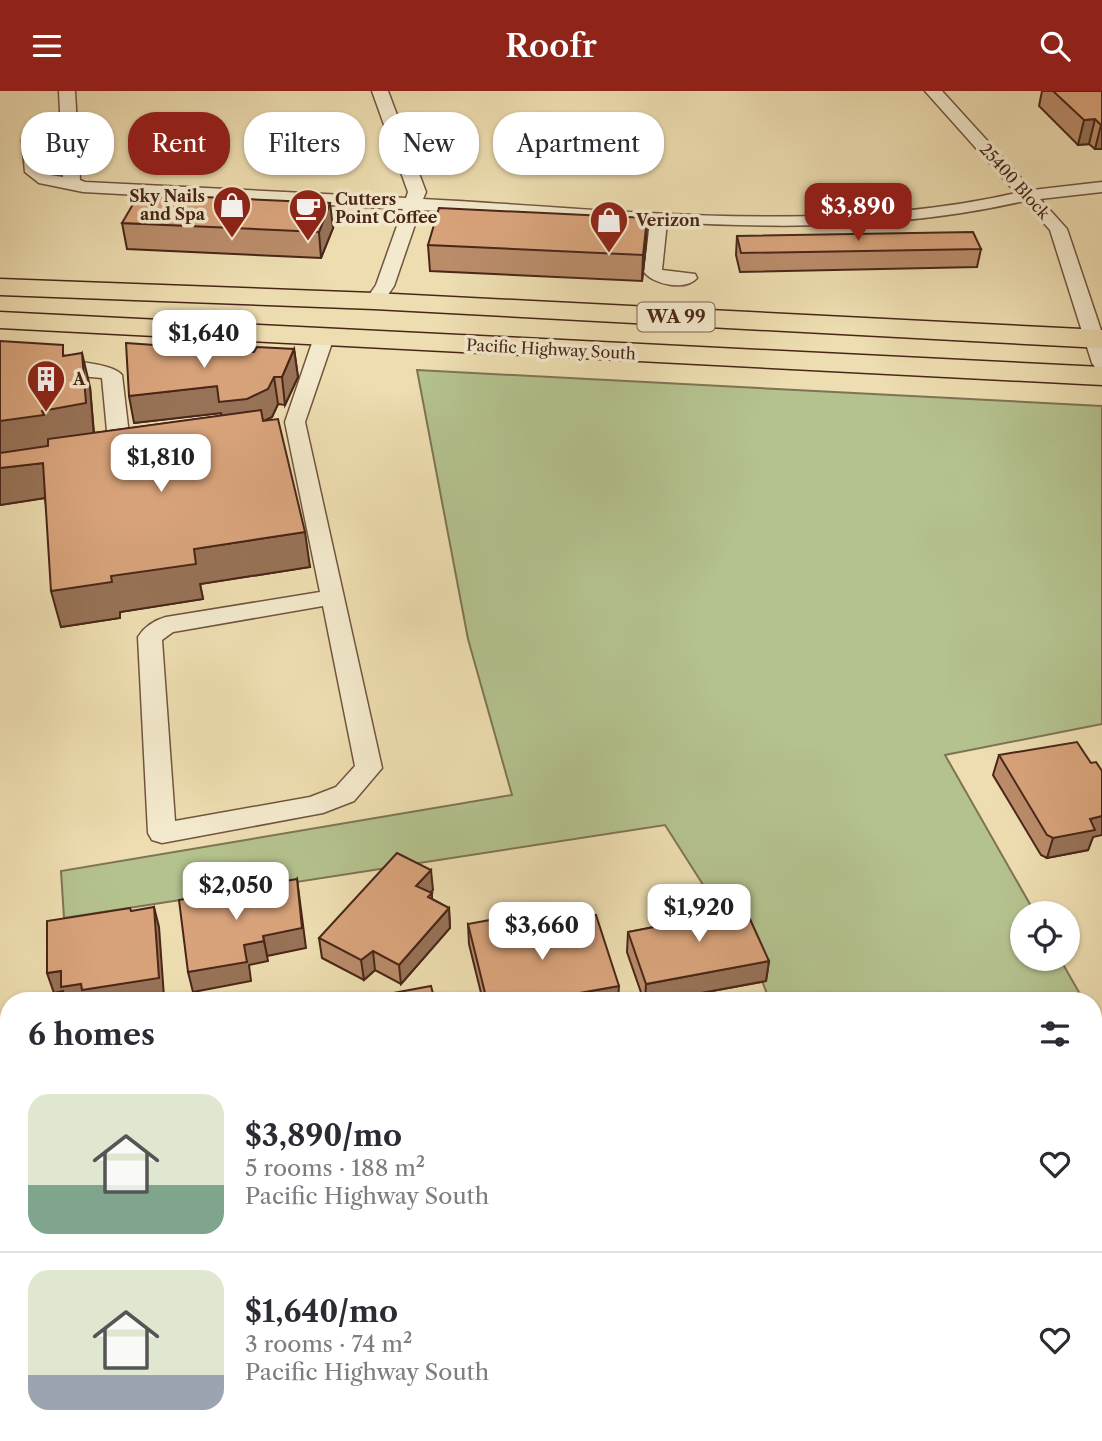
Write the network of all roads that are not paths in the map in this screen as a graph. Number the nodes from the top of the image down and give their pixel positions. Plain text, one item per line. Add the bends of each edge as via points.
1 (67, 91) edge
2 (380, 91) edge
3 (933, 91) edge
4 (67, 112) edge
5 (38, 175) edge
6 (71, 175) edge
7 (72, 183) junction
8 (1102, 187) edge
9 (1029, 195) junction
10 (413, 206) junction
11 (659, 218) junction
12 (688, 278) dead end
13 (0, 287) edge
14 (374, 301) junction
15 (0, 320) edge
16 (324, 337) junction
17 (1100, 347) edge
18 (0, 363) edge
19 (1102, 376) edge
20 (147, 449) edge
21 (120, 452) junction
22 (93, 456) edge
23 (332, 597) junction

1 - 4 lane
2 - 10 lane via 417,192
3 - 9 lane, 25400 Block
5 - 7 lane
6 - 7 lane
7 - 10 lane
8 - 9 lane
9 - 11 lane via 977,207 880,218
9 - 17 lane, 25400 Block via 1058,229
10 - 11 lane
10 - 14 lane via 385,286
11 - 12 lane via 653,272 663,278
13 - 14 main road, WA 99
14 - 17 main road, WA 99
15 - 16 main road, Pacific Highway South / WA 99
16 - 19 main road, Pacific Highway South / WA 99
16 - 23 lane via 289,430
18 - 21 lane via 112,375
20 - 21 lane
21 - 22 lane
23 - 23 lane via 369,768 345,794 313,806 162,833 150,637 166,625

